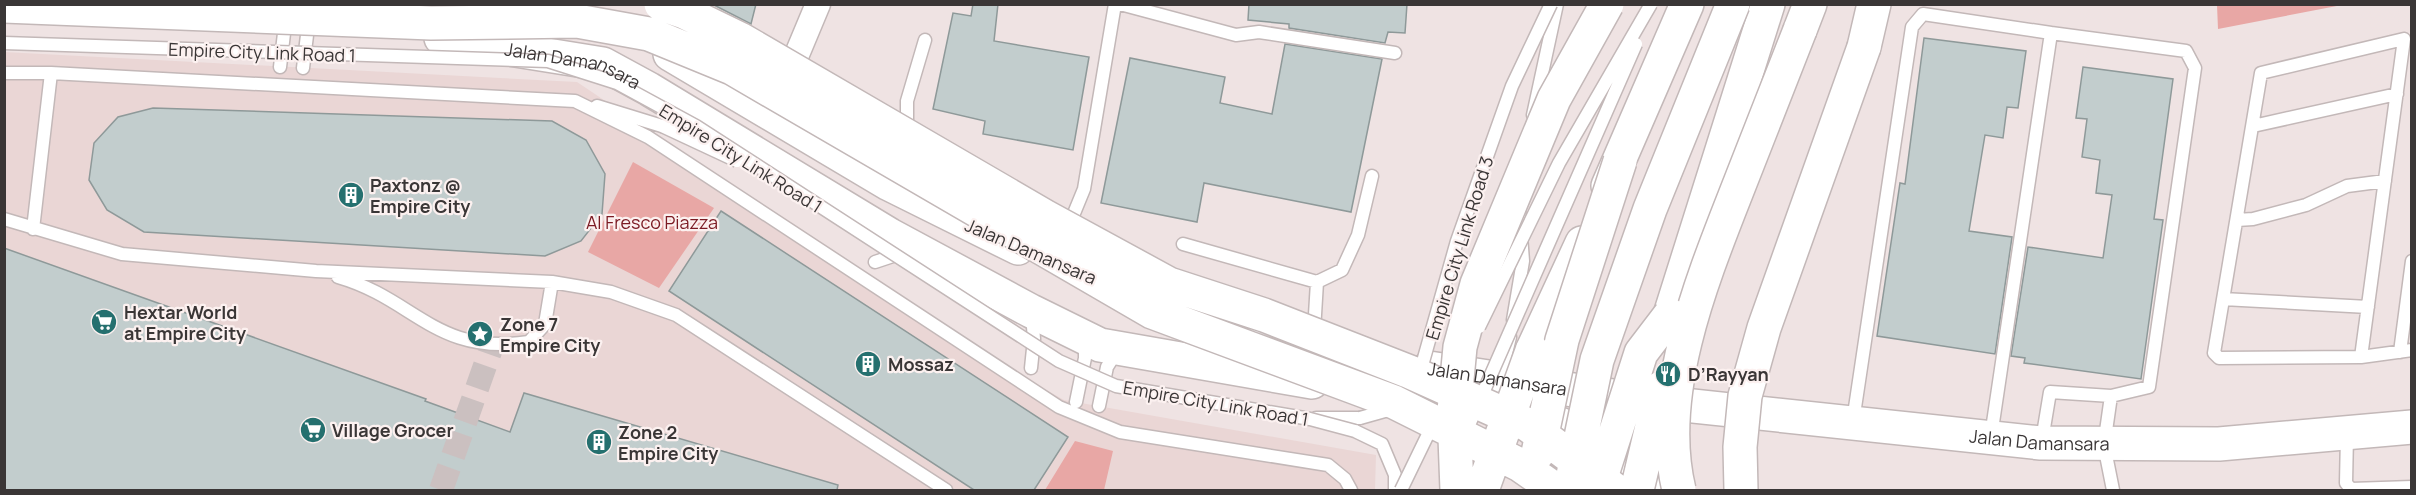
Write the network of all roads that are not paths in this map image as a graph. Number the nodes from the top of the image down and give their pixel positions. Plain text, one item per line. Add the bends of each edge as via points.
1 (124, 4) edge
2 (429, 4) edge
3 (661, 4) edge
4 (670, 4) edge
5 (818, 4) edge
6 (1115, 4) edge
7 (1120, 4) edge
8 (1551, 4) edge
9 (1557, 4) edge
10 (1607, 4) edge
11 (1652, 4) edge
12 (1687, 4) edge
13 (1733, 4) edge
14 (1810, 4) edge
15 (1874, 4) edge
16 (4, 6) edge
17 (1766, 10) edge
18 (298, 19) edge
19 (2051, 33) junction
20 (441, 38) joint
21 (925, 40) dead end
22 (7, 44) edge
23 (662, 49) junction
24 (1395, 53) dead end
25 (280, 67) dead end
26 (303, 68) dead end
27 (4, 73) edge
28 (51, 73) junction
29 (711, 78) junction
30 (2397, 94) junction
31 (575, 101) junction
32 (772, 112) junction
33 (676, 120) junction
34 (2253, 126) junction
35 (1620, 161) junction
36 (1372, 176) dead end
37 (2385, 181) junction
38 (889, 184) junction
39 (792, 189) junction
40 (4, 219) edge
41 (2237, 220) junction
42 (33, 229) junction
43 (1183, 244) dead end
44 (915, 249) junction
45 (2412, 261) edge
46 (875, 262) dead end
47 (1054, 263) junction
48 (316, 271) junction
49 (552, 282) junction
50 (1317, 282) junction
51 (2223, 298) junction
52 (2368, 308) junction
53 (1031, 311) junction
54 (1670, 315) junction
55 (1085, 337) junction
56 (1314, 347) junction
57 (1121, 348) junction
58 (2406, 351) edge
59 (2361, 357) junction
60 (1030, 368) dead end
61 (1500, 380) junction
62 (2111, 396) junction
63 (1076, 402) dead end
64 (1668, 403) junction
65 (1099, 406) dead end
66 (1310, 419) junction
67 (1560, 424) junction
68 (1852, 425) junction
69 (2412, 427) edge
70 (2347, 433) junction
71 (1990, 440) junction
72 (2042, 444) junction
73 (2104, 445) junction
74 (1451, 485) edge
75 (2412, 487) edge
76 (946, 490) edge
77 (1351, 490) edge
78 (1395, 490) edge
79 (1401, 490) edge
80 (1482, 490) edge
81 (1531, 490) edge
82 (1556, 490) edge
83 (1570, 490) edge
84 (1597, 490) edge
85 (1615, 490) edge
86 (1637, 490) edge
87 (1648, 490) edge
88 (1655, 490) edge
89 (1679, 490) edge
90 (1742, 490) edge
91 (2113, 490) edge

1 - 18 street
2 - 23 main road, Jalan Damansara via 486,9 610,33
3 - 85 main road, bridge via 740,39 1169,284 1264,315 1410,372 1528,425
4 - 23 street
5 - 32 street
6 - 47 lane via 1084,189
7 - 24 lane via 1236,35 1259,33
8 - 66 lane, Empire City Link Road 3, bridge via 1512,86 1461,230 1417,384 1390,411 1360,418
9 - 61 lane via 1537,92 1519,211 1523,261
10 - 74 main road, bridge via 1554,99 1477,284 1460,347
11 - 74 lane, bridge
11 - 79 lane, bridge via 1558,163
12 - 35 main road
13 - 83 main road, bridge via 1650,208 1597,360
14 - 89 main road, bridge via 1690,320 1676,396 1672,464
15 - 90 main road, bridge via 1864,47 1764,328 1745,396 1740,447
16 - 82 main road, bridge via 431,23 578,21 649,34 732,68 1152,312 1394,402 1520,465
17 - 54 main road
18 - 20 street
18 - 25 lane
18 - 26 lane
19 - 62 lane via 2186,51 2195,68 2149,387
19 - 68 lane via 1923,14 1912,27
19 - 71 lane
20 - 33 main road, Jalan Damansara via 603,64
21 - 38 lane via 907,101 907,140
22 - 39 lane, Empire City Link Road 1, bridge via 548,61 617,84 696,126
23 - 29 main road, Jalan Damansara
27 - 28 lane
28 - 31 lane
28 - 42 lane
29 - 32 main road, Jalan Damansara
29 - 33 main road
30 - 34 lane
30 - 34 lane via 2404,39 2261,73
30 - 37 lane
31 - 33 lane
31 - 77 lane via 648,137 1059,406 1120,432 1328,465 1345,479
32 - 38 main road, Jalan Damansara
33 - 39 lane, bridge
33 - 44 main road, Jalan Damansara via 735,157
34 - 41 lane
35 - 80 main road, bridge via 1532,351
35 - 81 main road, bridge via 1562,340
36 - 50 lane via 1358,235 1342,270
37 - 41 lane via 2347,186 2306,205
37 - 52 lane
38 - 47 main road, Jalan Damansara via 992,237
39 - 66 lane, Empire City Link Road 1, bridge via 1059,361 1116,386
40 - 42 lane
41 - 51 lane
42 - 48 lane via 122,254
43 - 50 lane
44 - 46 lane
44 - 53 main road, Jalan Damansara
45 - 58 lane
47 - 56 main road, Jalan Damansara via 1191,312
48 - 49 lane
48 - 49 lane via 365,286 441,332 492,346 529,342 545,324
49 - 76 lane via 611,292 676,315
50 - 56 lane
51 - 52 lane
51 - 59 lane via 2216,357
52 - 59 lane
53 - 55 main road, Jalan Damansara
53 - 60 lane via 1034,339
54 - 84 main road, bridge via 1641,352
54 - 86 main road, bridge via 1665,369
55 - 57 main road, Jalan Damansara via 1100,345
55 - 63 lane
56 - 61 main road, Jalan Damansara
57 - 65 lane via 1107,368
57 - 67 main road, Jalan Damansara via 1419,405
58 - 59 lane
61 - 64 main road, Jalan Damansara
62 - 72 lane via 2050,392
62 - 73 lane
64 - 67 main road, Jalan Damansara
64 - 68 main road, Jalan Damansara
64 - 88 main road
66 - 78 lane, Empire City Link Road 1, bridge via 1355,431 1382,444 1395,475
67 - 87 main road via 1594,440 1624,462
68 - 71 main road, Jalan Damansara
69 - 70 main road, Jalan Damansara
70 - 73 main road, Jalan Damansara via 2219,444
70 - 75 lane via 2346,483 2351,489
71 - 72 main road, Jalan Damansara
72 - 73 main road, Jalan Damansara
73 - 91 lane

